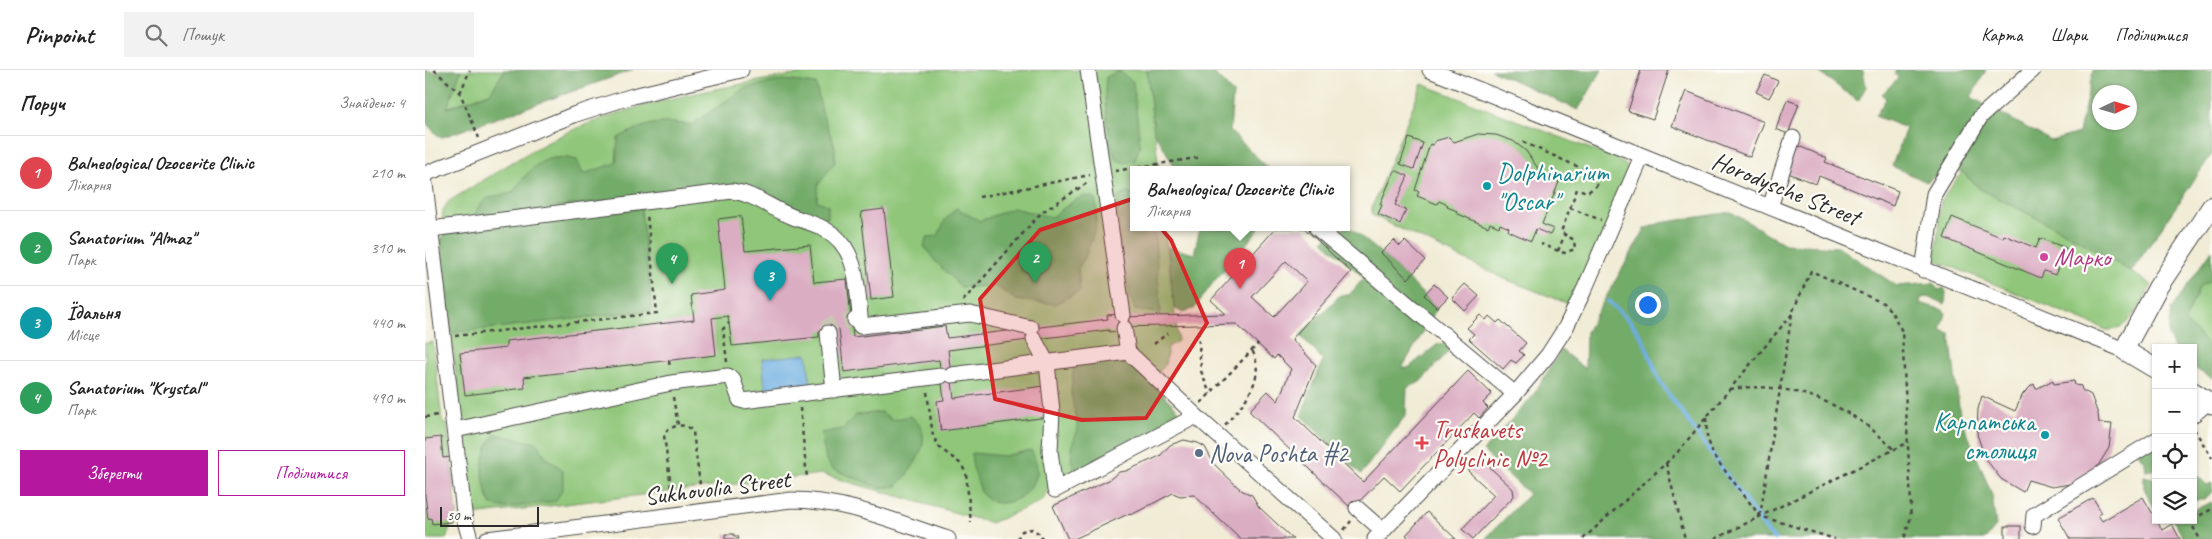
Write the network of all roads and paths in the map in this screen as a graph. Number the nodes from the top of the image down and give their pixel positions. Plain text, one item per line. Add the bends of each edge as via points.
1 (434, 70) edge
2 (470, 70) edge
3 (741, 70) edge
4 (1088, 70) edge
5 (1430, 70) edge
6 (2033, 70) edge
7 (460, 93) junction
8 (1793, 138) dead end
9 (1523, 142) dead end
10 (485, 150) junction
11 (1642, 156) junction
12 (1103, 173) junction
13 (425, 175) edge
14 (645, 202) junction
15 (2212, 206) edge
16 (1770, 207) junction
17 (1570, 208) junction
18 (1613, 224) junction
19 (431, 229) junction
20 (1321, 231) edge
21 (1565, 234) junction
22 (1541, 244) dead end
23 (1558, 251) junction
24 (1923, 270) junction
25 (1793, 313) junction
26 (950, 316) junction
27 (729, 323) dead end
28 (1198, 331) dead end
29 (828, 333) dead end
30 (1169, 333) dead end
31 (444, 337) junction
32 (1154, 344) dead end
33 (1258, 344) dead end
34 (1252, 350) junction
35 (2124, 350) junction
36 (1128, 352) junction
37 (1047, 363) junction
38 (2152, 368) edge
39 (728, 376) junction
40 (925, 378) junction
41 (671, 383) junction
42 (1781, 388) junction
43 (1730, 389) junction
44 (834, 390) junction
45 (799, 394) junction
46 (1210, 394) junction
47 (1515, 394) junction
48 (2205, 399) edge
49 (2197, 410) edge
50 (443, 415) dead end
51 (1194, 415) junction
52 (425, 417) edge
53 (1706, 417) junction
54 (678, 425) junction
55 (1224, 426) dead end
56 (455, 430) junction
57 (2197, 434) edge
58 (1909, 442) junction
59 (2152, 442) edge
60 (1895, 451) junction
61 (2212, 458) edge
62 (1666, 463) junction
63 (807, 478) dead end
64 (701, 492) dead end
65 (672, 495) dead end
66 (1357, 508) dead end
67 (2212, 509) edge
68 (1760, 516) junction
69 (2197, 516) edge
70 (971, 523) dead end
71 (2192, 524) edge
72 (593, 525) junction
73 (2033, 526) dead end
74 (1379, 535) edge
75 (470, 539) edge
76 (487, 539) edge
77 (585, 539) edge
78 (948, 539) edge
79 (1017, 539) edge
80 (1043, 539) edge
81 (1334, 539) edge
82 (1583, 539) edge
83 (1685, 539) edge
84 (1715, 539) edge
85 (1835, 539) edge
86 (1905, 539) edge
87 (2200, 539) edge

1 - 7 path
2 - 7 path
3 - 10 street via 716,74 575,114
4 - 12 street
5 - 11 street, Horodysche Street
6 - 24 street via 1981,116 1934,194
7 - 10 path
8 - 16 street
9 - 17 path via 1595,176 1596,186 1588,192 1577,189
10 - 13 street
11 - 16 street, Horodysche Street
11 - 18 street
12 - 26 path via 1041,213
12 - 36 street
13 - 19 street
14 - 19 street
14 - 26 street via 732,190 748,193 790,216 828,230 841,241 854,268 858,323
14 - 31 path via 657,313
15 - 35 main road via 2158,287
16 - 24 street, Horodysche Street
17 - 18 path
17 - 21 path via 1561,232
18 - 47 street via 1566,327 1548,355
19 - 31 street
20 - 47 street
21 - 23 path
21 - 23 path via 1574,240 1575,249 1569,253
22 - 23 path
24 - 35 street, Horodysche Street
25 - 42 path
25 - 43 path
25 - 58 path via 1811,271 1883,303 1891,311 1898,320 1905,341
26 - 37 street via 970,314 1033,334
27 - 39 path via 723,329
28 - 46 path via 1201,371
29 - 44 street
30 - 32 path
31 - 56 street
33 - 34 path
34 - 46 path
34 - 55 path via 1257,376 1250,394
35 - 38 main road
36 - 37 street
36 - 51 street
37 - 40 street
37 - 51 street via 1052,411 1050,451 1055,490
39 - 41 street
39 - 45 street via 743,401
40 - 44 street
40 - 70 path via 933,436 940,448 963,468 968,483
41 - 54 path
41 - 56 street
42 - 43 path
42 - 60 path via 1844,410 1879,434
42 - 68 path
43 - 53 path
44 - 45 street
45 - 63 path
46 - 51 path
47 - 74 street
48 - 49 street
50 - 52 path
51 - 81 street
53 - 62 path
53 - 68 path via 1713,455
54 - 64 path via 693,432
54 - 65 path via 668,429 664,435
56 - 75 street
57 - 61 path
58 - 60 path
58 - 86 path via 1911,504
59 - 73 street via 2034,516
60 - 68 path
62 - 82 path
62 - 83 path
66 - 74 street
67 - 69 path
68 - 84 path
68 - 85 path
71 - 87 path
72 - 76 street, Sukhovolia Street
72 - 77 street
72 - 78 street, Sukhovolia Street via 813,500 871,513
79 - 80 path via 1022,531 1032,529

